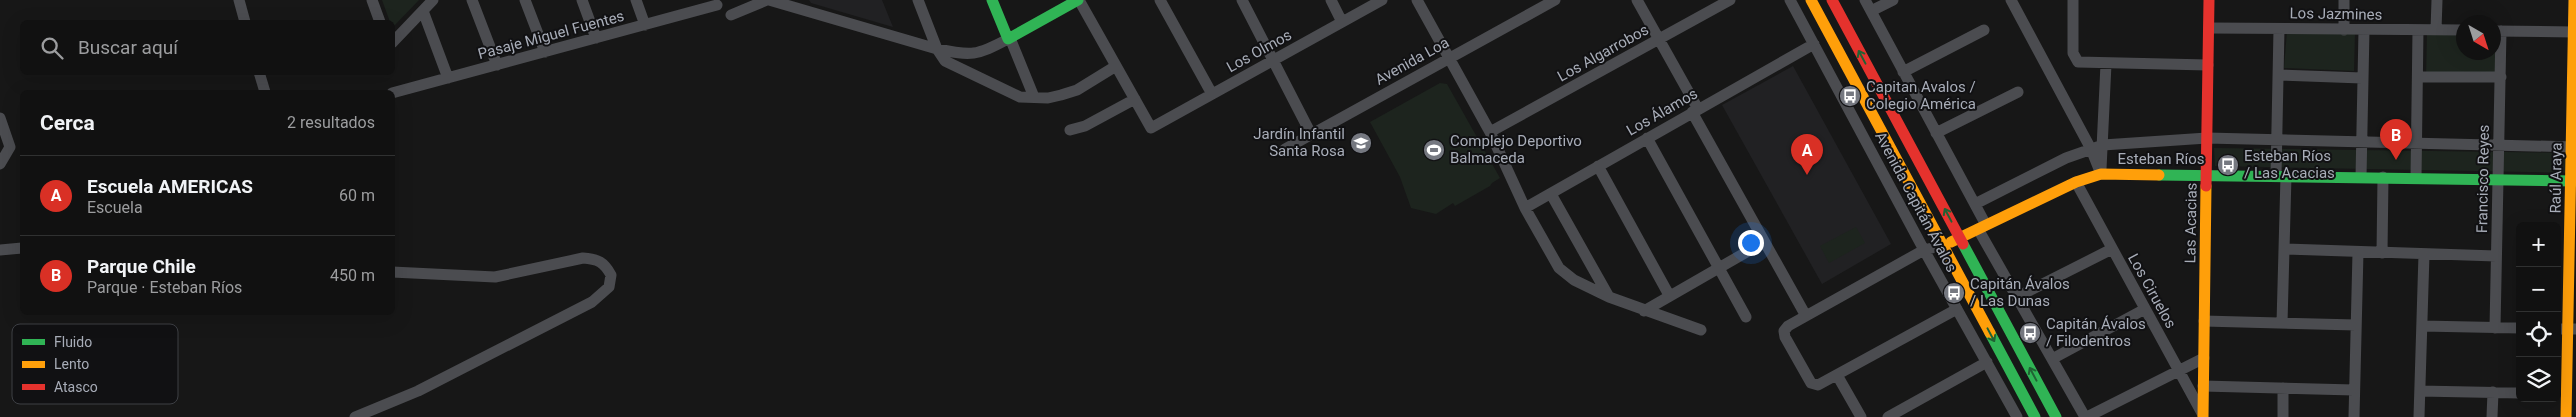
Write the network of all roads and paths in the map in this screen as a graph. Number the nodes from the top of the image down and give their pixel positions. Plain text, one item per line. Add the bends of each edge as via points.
1 (239, 0) edge
2 (372, 0) edge
3 (433, 0) edge
4 (472, 0) edge
5 (525, 0) edge
6 (582, 0) edge
7 (636, 0) edge
8 (690, 0) edge
9 (768, 0) edge
10 (918, 0) edge
11 (992, 0) edge
12 (1077, 0) edge
13 (1160, 0) edge
14 (1242, 0) edge
15 (1331, 0) edge
16 (1382, 0) edge
17 (1417, 0) edge
18 (1554, 0) edge
19 (1637, 0) edge
20 (1730, 0) edge
21 (1790, 0) edge
22 (1811, 0) edge
23 (1832, 0) edge
24 (1864, 0) edge
25 (1893, 0) edge
26 (2011, 0) edge
27 (2073, 0) edge
28 (2209, 0) edge
29 (2344, 0) edge
30 (2437, 0) edge
31 (2574, 0) edge
32 (717, 5) dead end
33 (423, 11) junction
34 (694, 11) junction
35 (1871, 11) junction
36 (731, 15) dead end
37 (244, 20) edge
38 (379, 20) edge
39 (1342, 22) junction
40 (645, 25) junction
41 (2209, 28) junction
42 (2279, 29) junction
43 (1984, 30) dead end
44 (2344, 30) junction
45 (2364, 30) junction
46 (2418, 30) junction
47 (2436, 30) junction
48 (2456, 30) edge
49 (2501, 31) edge
50 (2574, 32) junction
51 (596, 38) junction
52 (1009, 39) junction
53 (395, 40) edge
54 (1659, 40) junction
55 (1814, 44) junction
56 (937, 49) junction
57 (545, 52) junction
58 (1449, 58) junction
59 (2500, 60) edge
60 (1272, 61) junction
61 (2106, 64) junction
62 (497, 65) junction
63 (2208, 65) junction
64 (1116, 66) junction
65 (1903, 72) junction
66 (261, 75) edge
67 (2279, 75) junction
68 (2418, 77) junction
69 (2501, 77) junction
70 (448, 78) junction
71 (2362, 78) junction
72 (2574, 83) edge
73 (264, 90) edge
74 (395, 92) edge
75 (2018, 92) dead end
76 (1212, 94) junction
77 (1034, 97) junction
78 (1134, 99) junction
79 (1695, 111) junction
80 (0, 118) edge
81 (1070, 130) dead end
82 (1490, 132) junction
83 (1936, 133) junction
84 (1311, 134) junction
85 (1647, 138) junction
86 (2207, 138) junction
87 (2276, 140) junction
88 (2361, 142) junction
89 (2416, 143) junction
90 (2103, 145) junction
91 (20, 146) edge
92 (2498, 146) junction
93 (10, 147) junction
94 (2574, 147) edge
95 (2091, 148) junction
96 (1285, 149) dead end
97 (0, 164) edge
98 (1598, 166) junction
99 (2101, 174) junction
100 (2206, 174) junction
101 (2281, 176) junction
102 (2361, 177) junction
103 (2384, 177) junction
104 (2416, 178) junction
105 (2497, 180) junction
106 (2573, 181) edge
107 (2076, 182) junction
108 (1552, 194) junction
109 (1975, 204) junction
110 (1525, 208) junction
111 (1982, 227) junction
112 (1960, 238) junction
113 (1764, 242) junction
114 (1943, 246) junction
115 (20, 248) edge
116 (2112, 249) junction
117 (2284, 249) junction
118 (0, 250) edge
119 (1924, 250) junction
120 (2358, 252) junction
121 (2382, 252) junction
122 (2424, 254) junction
123 (2496, 256) junction
124 (1720, 268) junction
125 (395, 272) edge
126 (1669, 295) junction
127 (1609, 297) junction
128 (2017, 297) junction
129 (2145, 308) junction
130 (1957, 309) junction
131 (1644, 312) junction
132 (1746, 316) dead end
133 (1806, 316) junction
134 (2204, 321) junction
135 (2282, 323) junction
136 (2356, 325) junction
137 (2422, 326) junction
138 (2495, 328) junction
139 (2516, 328) edge
140 (2567, 329) edge
141 (1701, 330) dead end
142 (2204, 358) junction
143 (2052, 359) junction
144 (1987, 362) junction
145 (2179, 371) junction
146 (1837, 375) junction
147 (2203, 386) junction
148 (2283, 388) junction
149 (2354, 390) junction
150 (2420, 391) junction
151 (2493, 392) junction
152 (2516, 393) edge
153 (2567, 394) edge
154 (2203, 416) edge
155 (355, 417) edge
156 (1861, 417) edge
157 (1888, 417) edge
158 (2017, 417) edge
159 (2035, 417) edge
160 (2056, 417) edge
161 (2086, 417) edge
162 (2283, 417) edge
163 (2354, 417) edge
164 (2419, 417) edge
165 (2492, 417) edge
166 (2566, 417) edge

1 - 37 street
2 - 38 street
3 - 33 street
4 - 62 street
5 - 57 street
6 - 51 street
7 - 40 street
8 - 34 street
9 - 36 street
9 - 56 street
10 - 56 street
11 - 52 main road
12 - 52 main road
12 - 64 street
13 - 76 street
14 - 60 street
15 - 39 street
16 - 39 street, Los Olmos
17 - 58 street
18 - 58 street, Avenida Loa
19 - 54 street
20 - 54 street, Los Algarrobos
21 - 55 street, Avenida Capitán Ávalos
22 - 114 main road, Avenida Capitán Ávalos
112 -> 23 main road, Avenida Capitán Ávalos
24 - 35 street
25 - 35 street
26 - 95 street
27 - 61 street via 2073,53 2076,61
28 - 41 main road, Las Acacias
29 - 44 street
30 - 47 street
31 - 50 main road, Raúl Araya
32 - 34 street, Pasaje Miguel Fuentes
33 - 53 street
33 - 70 street
34 - 40 street, Pasaje Miguel Fuentes
35 - 65 street
39 - 60 street, Los Olmos
40 - 51 street, Pasaje Miguel Fuentes
41 - 42 street, Los Jazmines
41 - 63 main road, Las Acacias
42 - 44 street, Los Jazmines
42 - 67 street
43 - 65 street
44 - 45 street, Los Jazmines
45 - 46 street, Los Jazmines
45 - 71 street
46 - 47 street, Los Jazmines
46 - 68 street
47 - 48 street, Los Jazmines
49 - 50 street
50 - 72 main road, Raúl Araya
51 - 57 street, Pasaje Miguel Fuentes
52 - 56 street via 976,54
52 - 77 street
54 - 79 street
54 - 82 street, Los Algarrobos
55 - 79 street, Los Álamos
55 - 119 street, Avenida Capitán Ávalos
56 - 77 street via 945,61 1020,96
57 - 62 street, Pasaje Miguel Fuentes
58 - 82 street
58 - 84 street, Avenida Loa
59 - 69 street, Francisco Reyes
60 - 76 street, Los Olmos
60 - 84 street
61 - 63 street
61 - 90 street
62 - 70 street, Pasaje Miguel Fuentes
63 - 86 main road, Las Acacias
64 - 77 street via 1077,90 1048,98
64 - 78 street
65 - 83 street
66 - 73 street
67 - 71 street
67 - 87 street
68 - 69 street
68 - 89 street
69 - 92 street, Francisco Reyes
70 - 74 street, Pasaje Miguel Fuentes
71 - 88 street
72 - 94 main road, Raúl Araya
75 - 83 street
76 - 78 street, Los Olmos via 1151,128
78 - 81 street via 1085,126
79 - 85 street, Los Álamos
79 - 113 street
80 - 93 street
82 - 110 street
83 - 109 street
84 - 96 street, Avenida Loa
85 - 98 street, Los Álamos
85 - 124 street
86 - 87 street, Esteban Ríos
86 - 90 street, Esteban Ríos
86 - 100 main road, Las Acacias
87 - 88 street, Esteban Ríos
87 - 101 street
88 - 89 street, Esteban Ríos
88 - 102 street
89 - 92 street, Esteban Ríos
89 - 104 street
90 - 95 street, Esteban Ríos
90 - 99 street
91 - 93 street
92 - 94 street, Esteban Ríos
92 - 105 street, Francisco Reyes
93 - 97 street
94 - 106 main road, Raúl Araya
95 - 99 street
95 - 109 street, Esteban Ríos
98 - 108 street, Los Álamos
98 - 126 street
99 - 100 main road, Esteban Ríos
99 - 107 main road, Esteban Ríos
100 - 101 main road, Esteban Ríos
100 - 134 main road, Las Acacias
101 - 102 main road, Esteban Ríos
101 - 117 street
102 - 103 main road, Esteban Ríos
103 - 104 main road, Esteban Ríos
103 - 121 street
104 - 105 main road, Esteban Ríos
105 - 106 main road, Esteban Ríos
105 - 123 street, Francisco Reyes
106 - 140 main road, Raúl Araya
107 - 111 main road, Esteban Ríos
107 - 116 street, Los Ciruelos
108 - 110 street, Los Álamos
108 - 127 street
109 - 111 street
110 - 127 street via 1558,268 1574,280
111 - 112 main road, Esteban Ríos
111 - 128 street
112 - 114 main road, Esteban Ríos
160 -> 112 main road, Avenida Capitán Ávalos
113 - 124 street
113 - 133 street
114 - 119 street, Esteban Ríos
114 -> 159 main road, Avenida Capitán Ávalos
115 - 118 street
116 - 128 street
116 - 129 street, Los Ciruelos
117 - 120 street
117 - 135 street
119 - 130 street, Avenida Capitán Ávalos
119 - 133 street, Esteban Ríos
120 - 121 street
120 - 136 street
121 - 122 street
122 - 123 street
122 - 137 street
123 - 138 street, Francisco Reyes
124 - 126 street
124 - 132 street
125 - 155 street via 495,277 594,258 605,264 611,275 609,287 592,302 418,391
126 - 131 street
127 - 131 street
128 - 143 street
129 - 143 street
129 - 145 street, Los Ciruelos
130 - 144 street, Avenida Capitán Ávalos
130 - 146 street
131 - 141 street
133 - 146 street, Esteban Ríos via 1788,326 1784,331 1785,337 1811,383 1818,385
134 - 135 street
134 - 142 main road, Las Acacias
135 - 136 street
136 - 149 street
137 - 138 street
137 - 150 street
138 - 139 street
140 - 153 main road, Raúl Araya
142 - 145 street
142 - 147 main road, Las Acacias
143 - 161 street
144 - 157 street
144 - 158 street, Avenida Capitán Ávalos
145 - 154 street, Los Ciruelos
145 - 161 street
146 - 156 street
147 - 148 street
147 - 154 main road, Las Acacias
148 - 149 street
148 - 162 street
149 - 163 street
150 - 151 street
150 - 164 street
151 - 152 street
151 - 165 street
153 - 166 main road, Raúl Araya

